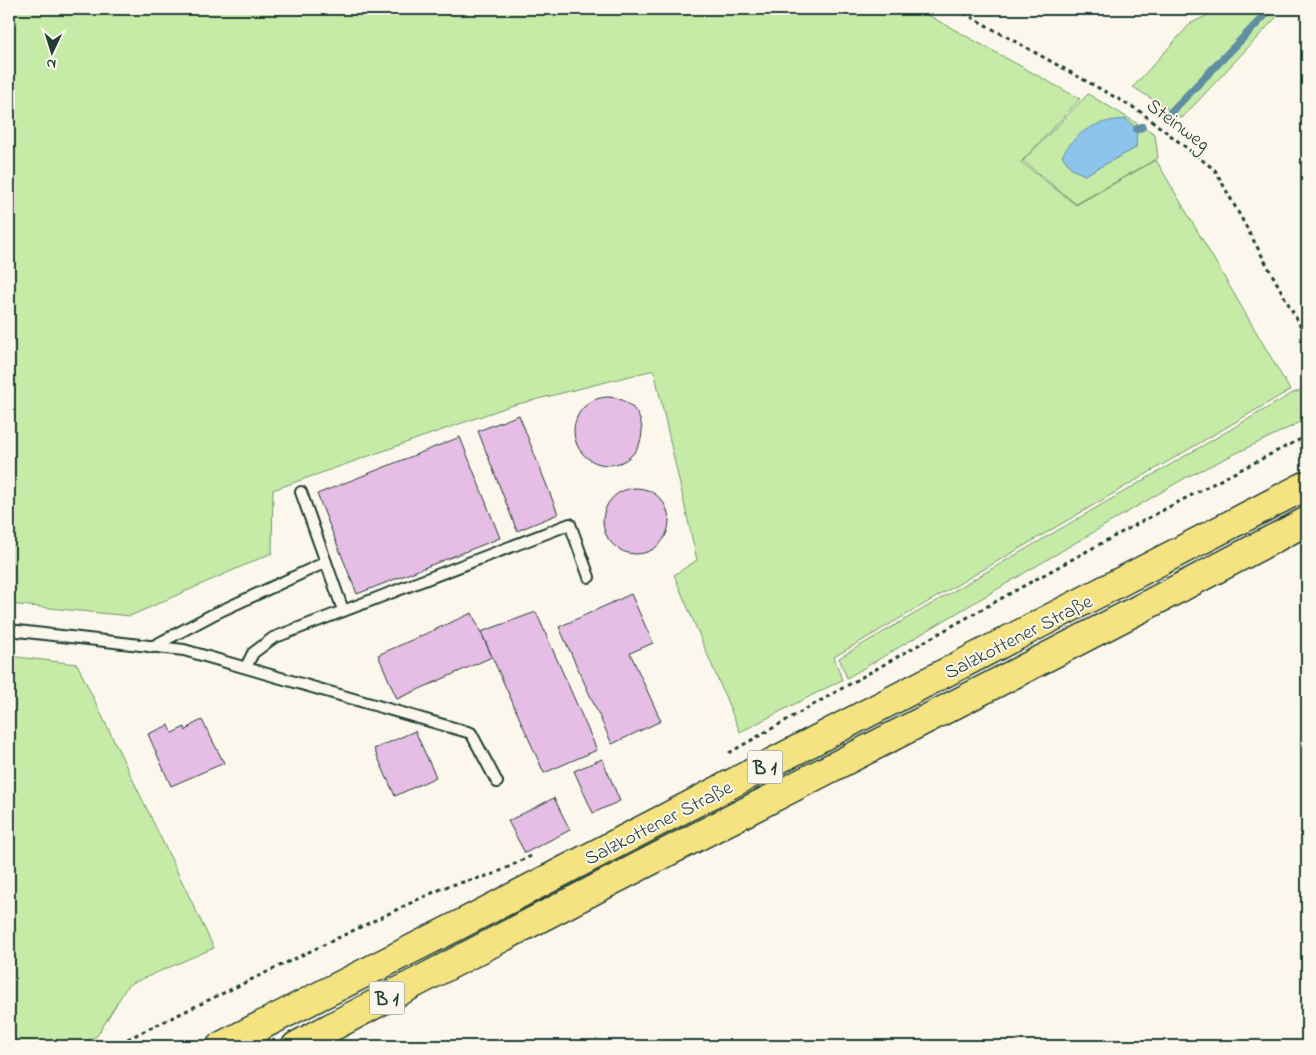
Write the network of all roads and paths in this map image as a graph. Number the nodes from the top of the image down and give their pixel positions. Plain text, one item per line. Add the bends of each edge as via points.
1 (957, 9) edge
2 (1307, 338) edge
3 (1307, 436) edge
4 (1307, 485) edge
5 (301, 492) dead end
6 (1307, 521) edge
7 (326, 562) junction
8 (589, 576) dead end
9 (343, 610) junction
10 (9, 630) edge
11 (152, 646) junction
12 (246, 667) junction
13 (725, 755) dead end
14 (497, 782) dead end
15 (537, 853) dead end
16 (113, 1046) edge
17 (221, 1046) edge
18 (296, 1046) edge

1 - 2 path, Steinweg via 1138,110 1215,170
3 - 13 path via 1189,494
4 - 17 highway, Salzkottener Straße / B 1
5 - 7 lane
6 - 18 highway, Salzkottener Straße / B 1
7 - 9 lane
7 - 11 lane
8 - 9 lane via 570,524
9 - 12 lane via 273,638 253,653
10 - 11 lane
11 - 12 lane via 184,650
12 - 14 lane via 471,734
15 - 16 path via 494,874 448,886 419,899

